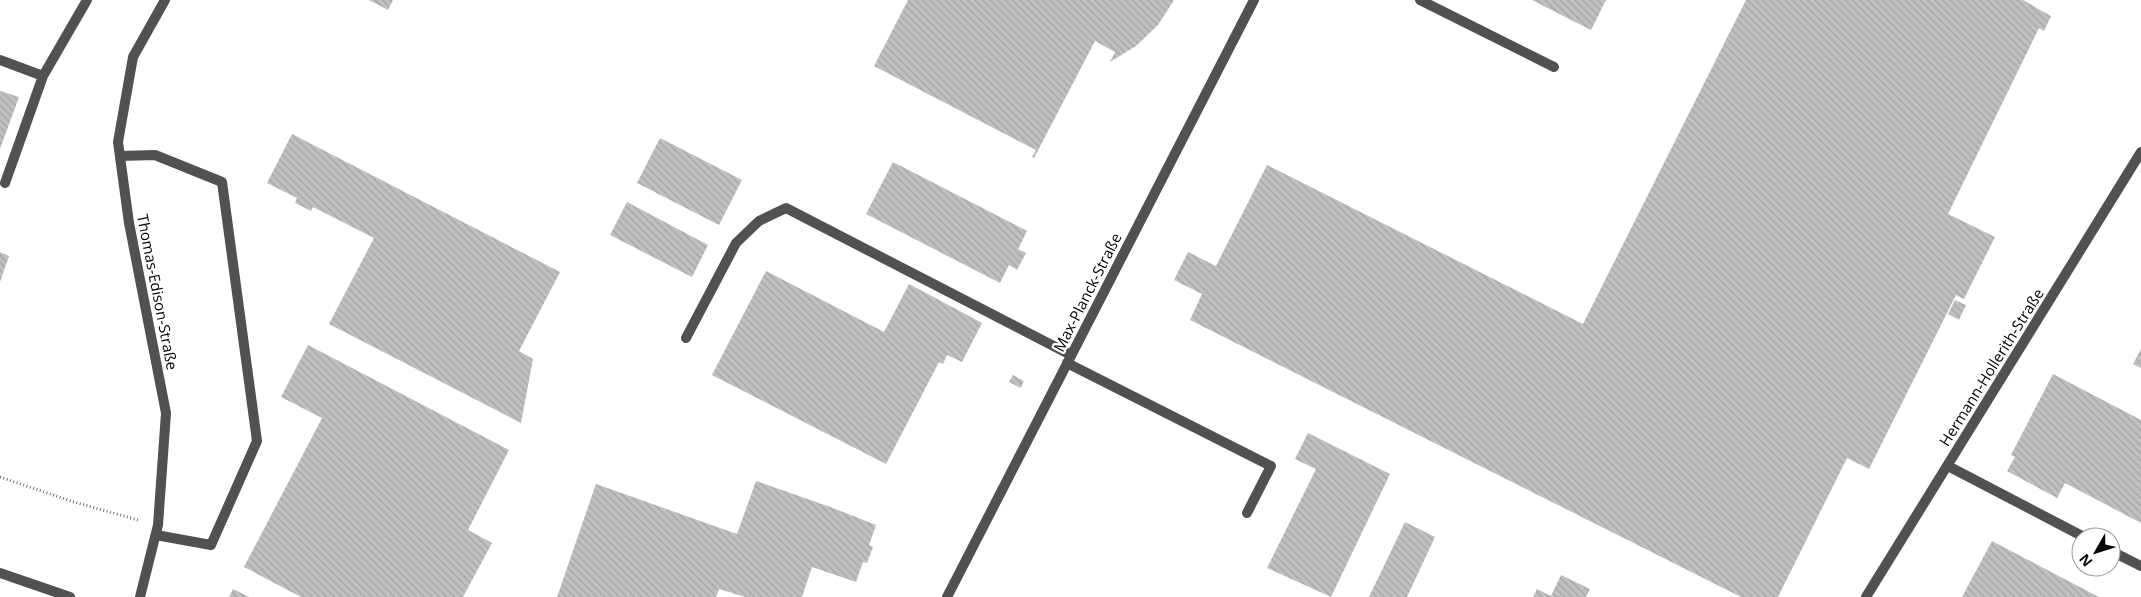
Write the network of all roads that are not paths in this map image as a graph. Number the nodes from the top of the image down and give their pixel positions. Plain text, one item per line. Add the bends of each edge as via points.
1 (87, 0) edge
2 (165, 0) edge
3 (1254, 0) edge
4 (1420, 0) edge
5 (0, 60) edge
6 (1554, 67) dead end
7 (43, 76) junction
8 (2141, 152) edge
9 (120, 156) junction
10 (5, 183) dead end
11 (686, 338) dead end
12 (1069, 359) junction
13 (1948, 466) junction
14 (1247, 513) dead end
15 (157, 530) junction
16 (2071, 530) edge
17 (2121, 556) edge
18 (2141, 566) edge
19 (0, 572) edge
20 (70, 597) edge
21 (140, 597) edge
22 (947, 597) edge
23 (1866, 597) edge

1 - 7 street
2 - 9 street, Thomas-Edison-Straße via 133,57 118,142
3 - 12 street, Max-Planck-Straße
4 - 6 street
5 - 7 street
7 - 10 street
8 - 13 street, Hermann-Hollerith-Straße
9 - 15 street, Thomas-Edison-Straße via 129,223 166,413
9 - 15 street via 154,155 222,182 257,441 211,545
11 - 12 street via 736,244 759,221 786,208
12 - 14 street via 1271,466
12 - 22 street, Max-Planck-Straße
13 - 16 street
13 - 23 street, Hermann-Hollerith-Straße
15 - 21 street, Thomas-Edison-Straße
17 - 18 street
19 - 20 street

